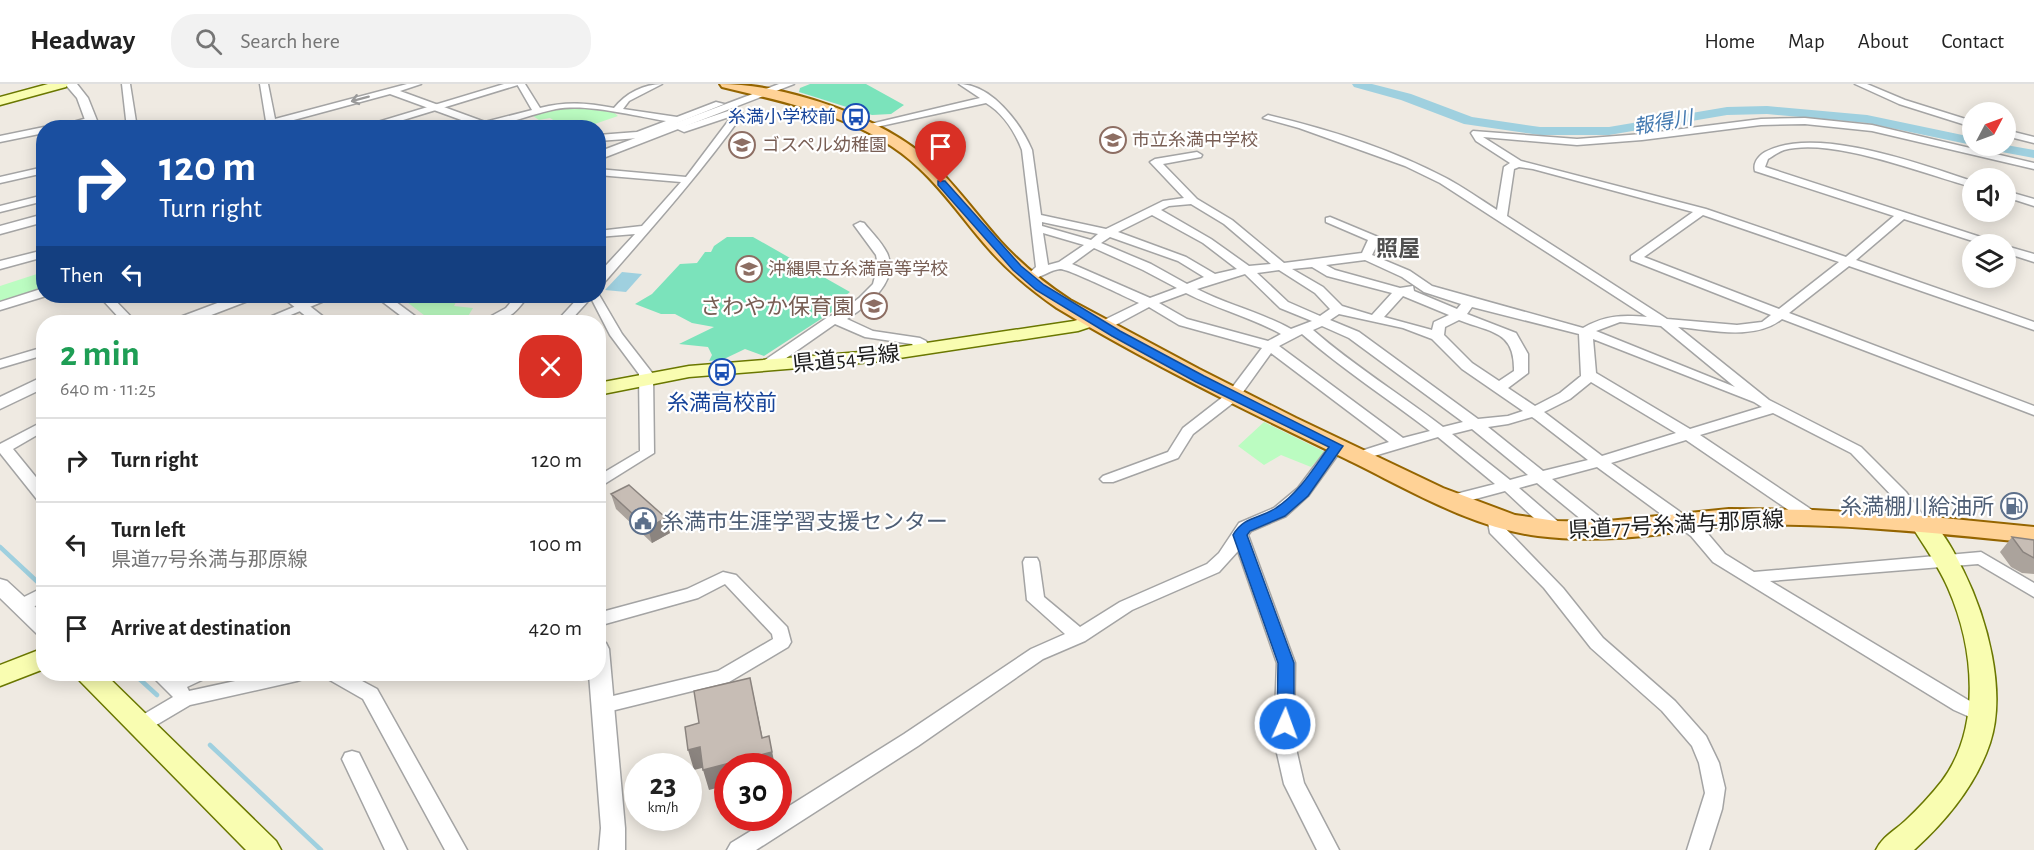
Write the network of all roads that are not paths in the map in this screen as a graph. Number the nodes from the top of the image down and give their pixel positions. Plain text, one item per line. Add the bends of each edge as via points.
1 (62, 84) edge
2 (70, 84) edge
3 (126, 84) edge
4 (264, 84) edge
5 (381, 84) edge
6 (417, 84) edge
7 (516, 84) edge
8 (521, 84) edge
9 (658, 84) edge
10 (727, 84) edge
11 (789, 84) edge
12 (963, 84) edge
13 (1859, 84) edge
14 (390, 91) junction
15 (765, 93) junction
16 (990, 99) junction
17 (0, 101) edge
18 (719, 104) dead end
19 (436, 107) junction
20 (537, 110) junction
21 (616, 111) junction
22 (1268, 118) dead end
23 (91, 120) edge
24 (131, 120) edge
25 (271, 120) edge
26 (279, 120) edge
27 (391, 120) edge
28 (466, 120) edge
29 (505, 120) edge
30 (1962, 121) edge
31 (677, 123) junction
32 (867, 126) junction
33 (36, 132) edge
34 (2016, 136) edge
35 (606, 138) edge
36 (633, 138) junction
37 (0, 139) edge
38 (2032, 140) edge
39 (606, 152) edge
40 (1197, 155) dead end
41 (2014, 159) junction
42 (1518, 164) junction
43 (2034, 166) edge
44 (36, 172) edge
45 (606, 173) edge
46 (0, 180) edge
47 (689, 180) junction
48 (1962, 181) edge
49 (2016, 197) edge
50 (36, 200) edge
51 (1193, 201) junction
52 (2034, 202) edge
53 (0, 209) edge
54 (1152, 210) junction
55 (1702, 211) junction
56 (1902, 215) junction
57 (1501, 217) junction
58 (36, 220) edge
59 (1330, 220) dead end
60 (1037, 223) junction
61 (860, 225) dead end
62 (647, 229) junction
63 (0, 230) edge
64 (1109, 232) junction
65 (606, 233) edge
66 (1962, 234) edge
67 (1093, 244) junction
68 (2016, 252) edge
69 (36, 255) edge
70 (1366, 256) junction
71 (2034, 258) edge
72 (1848, 261) junction
73 (1314, 263) junction
74 (0, 265) edge
75 (1063, 265) junction
76 (1284, 266) junction
77 (1247, 270) junction
78 (606, 273) edge
79 (1034, 274) junction
80 (1213, 278) junction
81 (1424, 287) junction
82 (1187, 288) junction
83 (1401, 291) junction
84 (36, 295) edge
85 (1469, 302) junction
86 (112, 303) edge
87 (230, 303) edge
88 (297, 303) edge
89 (312, 303) edge
90 (391, 303) edge
91 (516, 303) edge
92 (580, 303) edge
93 (1150, 303) junction
94 (0, 306) edge
95 (302, 307) junction
96 (1338, 309) junction
97 (123, 315) edge
98 (198, 315) edge
99 (282, 315) edge
100 (313, 315) edge
101 (407, 315) edge
102 (502, 315) edge
103 (568, 315) edge
104 (1459, 315) junction
105 (1781, 315) junction
106 (606, 316) edge
107 (1376, 318) junction
108 (838, 320) junction
109 (1320, 321) junction
110 (1664, 322) junction
111 (1098, 323) junction
112 (2034, 326) edge
113 (1297, 332) junction
114 (1585, 332) junction
115 (1437, 336) junction
116 (1270, 346) junction
117 (924, 350) junction
118 (36, 353) edge
119 (0, 364) edge
120 (767, 365) junction
121 (1589, 375) junction
122 (647, 377) junction
123 (36, 385) edge
124 (606, 387) edge
125 (1498, 388) junction
126 (1233, 396) junction
127 (0, 404) edge
128 (1769, 406) junction
129 (1534, 411) junction
130 (2034, 411) edge
131 (1475, 424) junction
132 (36, 430) edge
133 (1442, 433) junction
134 (1689, 434) junction
135 (1401, 444) junction
136 (1337, 446) junction
137 (1362, 458) junction
138 (1601, 461) junction
139 (1540, 477) junction
140 (606, 478) edge
141 (1108, 479) dead end
142 (1508, 486) junction
143 (36, 488) edge
144 (1453, 500) junction
145 (1495, 518) junction
146 (1812, 518) junction
147 (1682, 523) junction
148 (1922, 525) junction
149 (1556, 529) junction
150 (1605, 530) junction
151 (2034, 534) edge
152 (1240, 535) junction
153 (1031, 562) dead end
154 (1948, 562) junction
155 (1756, 581) junction
156 (0, 586) edge
157 (2034, 591) edge
158 (36, 597) edge
159 (20, 606) junction
160 (606, 618) edge
161 (36, 621) edge
162 (1079, 636) junction
163 (36, 661) edge
164 (0, 676) edge
165 (96, 681) edge
166 (225, 681) edge
167 (346, 681) edge
168 (601, 681) edge
169 (173, 686) edge
170 (603, 705) junction
171 (1981, 714) junction
172 (141, 726) junction
173 (352, 759) dead end
174 (266, 850) edge
175 (396, 850) edge
176 (456, 850) edge
177 (612, 850) edge
178 (738, 850) edge
179 (1328, 850) edge
180 (1698, 850) edge
181 (1891, 850) edge

1 - 17 main road
2 - 23 street via 82,95
3 - 24 street
4 - 25 street
5 - 14 street
6 - 14 street
7 - 19 street
8 - 20 street
9 - 21 street via 626,99
10 - 15 main road, 県道77号糸満与那原線
11 - 15 street
12 - 16 street
13 - 30 street
14 - 19 street
14 -> 26 street
15 - 31 street
15 - 32 main road, 県道77号糸満与那原線
16 - 32 street
16 - 60 street via 1011,119 1027,150
18 - 31 street
19 - 27 street
19 - 28 street
20 - 21 street via 583,105
20 - 29 street
21 - 31 street
22 - 57 street via 1409,164
31 - 36 street
31 - 47 street via 684,129 731,112 738,114
32 - 79 main road, 県道77号糸満与那原線 via 921,161
33 - 37 street
34 - 38 street
35 - 36 street
36 - 39 street
38 - 41 street
40 - 51 street via 1155,162
41 - 42 street via 1872,128 1805,121 1761,122 1577,142 1476,133 1479,139
41 - 43 street
42 - 55 street
42 - 57 street via 1509,167
44 - 46 street
45 - 47 street
47 - 62 street
48 - 56 street via 1837,147 1792,147 1762,158 1759,169
49 - 52 street
50 - 53 street
51 - 54 street via 1167,203
51 - 76 street via 1228,222
54 - 64 street
54 - 77 street via 1207,240
55 - 72 street
55 - 105 street via 1635,258
56 - 66 street
56 - 72 street
57 - 110 street
58 - 63 street
59 - 70 street via 1374,239
60 - 64 street
60 - 67 street
60 - 79 street
61 - 108 street via 882,253 884,274 866,298
62 - 65 street
62 - 78 street
64 - 67 street
64 - 80 street via 1182,259
67 - 75 street
67 - 82 street
68 - 71 street
69 - 74 street
70 - 73 street
70 - 81 street via 1407,274
72 - 105 street
72 - 112 street
73 - 76 street
73 - 83 street via 1331,273
75 - 79 street
75 - 93 street
76 - 77 street
76 - 96 street via 1319,290
77 - 80 street
77 - 109 street via 1284,305
79 - 111 main road, 県道77号糸満与那原線
80 - 82 street
81 - 83 street
81 - 85 street
82 - 93 street
82 - 113 street via 1216,304
83 - 104 street
83 - 107 street
84 - 94 street
85 - 104 street
85 - 114 street
86 - 97 street
87 - 98 street
88 - 95 street
89 - 95 street
90 - 101 street
91 - 102 street
92 - 103 street
93 - 111 street
93 - 116 street via 1183,322
95 - 99 street
95 - 100 street
96 - 107 street
96 - 109 street
104 - 115 street via 1439,325
104 - 125 street via 1511,336 1521,354 1521,373
105 - 110 street via 1759,328
105 - 130 street
106 - 122 street
107 - 115 street
108 - 117 street via 870,334 915,341
108 - 120 street via 798,341
109 - 113 street
109 - 131 street via 1354,335
110 - 114 street via 1620,318
110 - 128 street
111 - 117 main road, 県道54号線
111 - 126 main road, 県道77号糸満与那原線
113 - 116 street
113 - 133 street via 1380,386
114 - 121 street
114 - 128 street via 1656,357
115 - 125 street via 1467,366
116 - 126 street
116 - 135 street
117 - 120 main road, 県道54号線
118 - 119 street
120 - 122 main road, 県道54号線
121 - 129 street via 1578,387
121 - 134 street
122 - 124 main road, 県道54号線
122 - 140 street via 647,453
123 - 127 street
125 - 129 street
126 - 136 main road, 県道77号糸満与那原線
126 - 141 street via 1188,430 1173,454
128 - 134 street
128 - 148 street via 1856,450 1901,496
129 - 131 street via 1513,419
129 - 138 street
131 - 133 street
131 - 139 street
132 - 143 street via 4,448
133 - 135 street
133 - 142 street
134 - 138 street
134 - 146 street
135 - 137 street
136 - 137 main road, 県道77号糸満与那原線
136 - 152 street via 1304,492 1280,512 1245,527
137 - 144 main road, 県道77号糸満与那原線
138 - 139 street
138 - 147 street
139 - 142 street
139 - 150 street
142 - 144 street
142 - 149 street
144 - 145 main road, 県道77号糸満与那原線
145 - 149 main road, 県道77号糸満与那原線
145 - 180 street via 1496,529 1558,593 1597,643 1683,718 1706,756 1716,790
146 - 147 main road, 県道77号糸満与那原線 via 1736,517
146 - 148 main road, 県道77号糸満与那原線
147 - 150 main road, 県道77号糸満与那原線
147 - 155 street via 1697,532 1719,558
148 - 151 main road, 県道77号糸満与那原線
148 - 154 main road
149 - 150 main road, 県道77号糸満与那原線
152 - 162 street via 1213,568 1126,606
152 - 179 street via 1286,663 1284,740 1294,784
153 - 162 street via 1036,600
154 - 155 street via 1760,576
154 - 157 street via 1981,558
154 - 171 main road via 1973,619 1982,668
155 - 171 street
156 - 159 street
158 - 159 street
159 - 161 street
160 - 170 street via 692,594 723,578 730,579 782,632 782,642 723,677
162 - 178 street via 1037,654
163 - 164 main road
165 - 172 main road
166 - 169 street
167 - 176 street via 369,694
168 - 170 street
169 - 172 street
170 - 177 street
171 - 181 main road via 1976,743 1953,786 1929,817
172 - 174 main road
173 - 175 street

